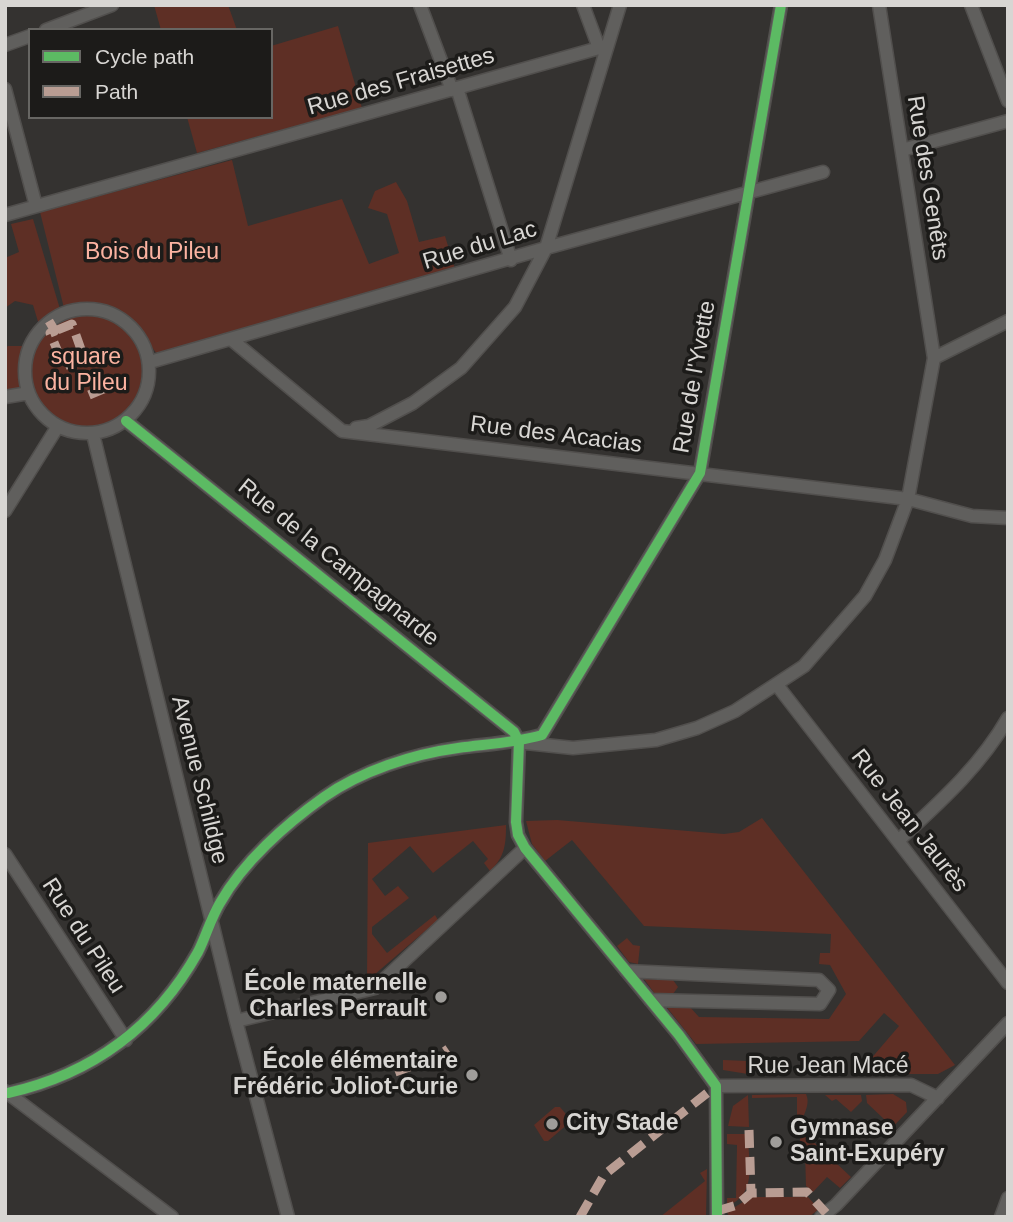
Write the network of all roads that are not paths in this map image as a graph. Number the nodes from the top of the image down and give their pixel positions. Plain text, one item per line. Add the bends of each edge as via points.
1 (111, 5) edge
2 (420, 5) edge
3 (583, 5) edge
4 (620, 5) edge
5 (781, 5) edge
6 (879, 5) edge
7 (971, 5) edge
8 (51, 28) edge
9 (28, 37) edge
10 (5, 45) edge
11 (602, 49) junction
12 (5, 89) edge
13 (455, 89) junction
14 (1008, 101) edge
15 (1008, 121) edge
16 (902, 150) junction
17 (823, 172) dead end
18 (748, 194) junction
19 (36, 206) junction
20 (5, 215) edge
21 (546, 248) junction
22 (511, 260) junction
23 (1008, 321) edge
24 (232, 340) junction
25 (934, 358) junction
26 (150, 362) junction
27 (29, 393) junction
28 (5, 397) edge
29 (126, 421) junction
30 (58, 426) junction
31 (342, 431) junction
32 (93, 434) junction
33 (700, 473) junction
34 (908, 499) junction
35 (5, 511) edge
36 (1008, 517) edge
37 (777, 685) junction
38 (1008, 718) edge
39 (519, 742) junction
40 (898, 841) junction
41 (525, 848) junction
42 (5, 855) edge
43 (212, 922) junction
44 (626, 971) junction
45 (1008, 983) edge
46 (650, 1000) junction
47 (236, 1021) junction
48 (1008, 1023) edge
49 (126, 1040) junction
50 (716, 1086) junction
51 (7, 1092) edge
52 (938, 1097) junction
53 (1008, 1198) edge
54 (172, 1217) edge
55 (288, 1217) edge
56 (717, 1217) edge
57 (821, 1217) edge
58 (1001, 1217) edge

1 - 8 street
2 - 13 street
3 - 11 street
4 - 11 street
5 - 18 street, Rue de l'Yvette
6 - 16 street, Rue des Genêts
7 - 14 street
9 - 10 street
11 - 13 street, Rue des Fraisettes
11 - 21 street
12 - 19 street
13 - 19 street, Rue des Fraisettes
13 - 22 street
15 - 16 street
16 - 25 street, Rue des Genêts
17 - 18 street, Rue du Lac
18 - 21 street, Rue du Lac
18 - 33 street, Rue de l'Yvette
19 - 20 street, Rue des Fraisettes
21 - 22 street, Rue du Lac
21 - 31 street via 515,307 461,368 413,403 369,426
22 - 24 street, Rue du Lac
23 - 25 street
24 - 26 street, Rue du Lac
24 - 31 street
25 - 34 street, Rue des Genêts
26 - 27 street via 139,336 118,318 91,310 63,313 49,321 32,342 25,367
26 - 29 street via 142,399
27 - 28 street
27 - 30 street via 40,412
29 - 32 street
29 - 39 street, Rue de la Campagnarde via 503,722
30 - 32 street
30 - 35 street
31 - 33 street, Rue des Acacias
32 - 43 street, Avenue Schildge
33 - 34 street, Rue des Acacias
33 - 39 street, Rue de l'Yvette via 542,735
34 - 36 street, Rue des Acacias via 972,516
34 - 37 street, Rue des Genêts via 885,560 865,596 827,643
37 - 39 street, Rue des Genêts via 735,711 656,740 573,748
37 - 40 street, Rue Jean Jaurès
38 - 40 street via 967,775
39 - 41 street via 516,822
39 - 43 street via 460,747 417,757 370,773 326,796 260,853 228,892
40 - 45 street, Rue Jean Jaurès
41 - 44 street
41 - 47 street via 376,988
42 - 49 street, Rue du Pileu
43 - 47 street, Avenue Schildge
43 - 49 street via 175,988
44 - 46 street
44 - 46 street via 819,980 829,990 820,1004
46 - 50 street
47 - 55 street, Avenue Schildge
48 - 52 street
49 - 51 street via 77,1071
50 - 52 street, Rue Jean Macé via 911,1085
50 - 56 street
51 - 54 street
52 - 57 street
53 - 58 street

